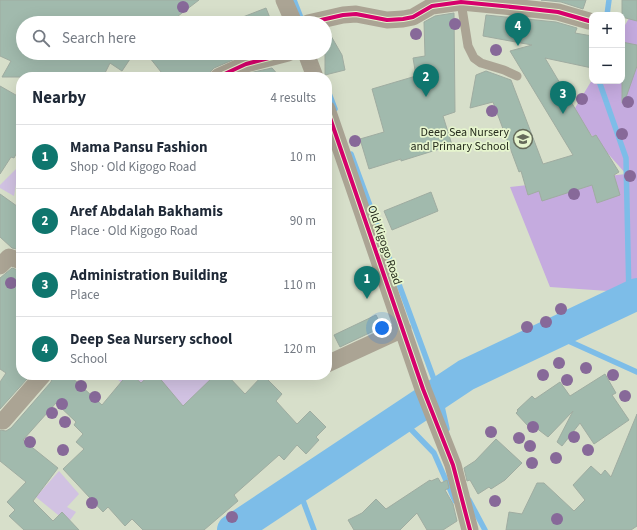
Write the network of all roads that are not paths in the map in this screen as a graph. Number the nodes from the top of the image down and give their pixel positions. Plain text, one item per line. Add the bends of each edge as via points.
1 (284, 0) edge
2 (462, 2) junction
3 (291, 16) edge
4 (332, 17) edge
5 (588, 21) dead end
6 (261, 60) edge
7 (309, 60) edge
8 (229, 72) edge
9 (313, 72) edge
10 (517, 76) dead end
11 (332, 123) edge
12 (16, 259) edge
13 (0, 266) edge
14 (403, 329) junction
15 (332, 362) edge
16 (39, 380) edge
17 (3, 422) dead end
18 (470, 530) edge

1 - 3 street
2 - 4 street via 432,6 412,17 387,20 356,14
2 - 5 street via 558,12
2 - 10 lane via 468,46 474,58
6 - 8 street
7 - 9 street
11 - 14 street, Old Kigogo Road
12 - 13 street via 9,257
14 - 15 street
14 - 18 street, Old Kigogo Road via 423,389 453,464
16 - 17 street

